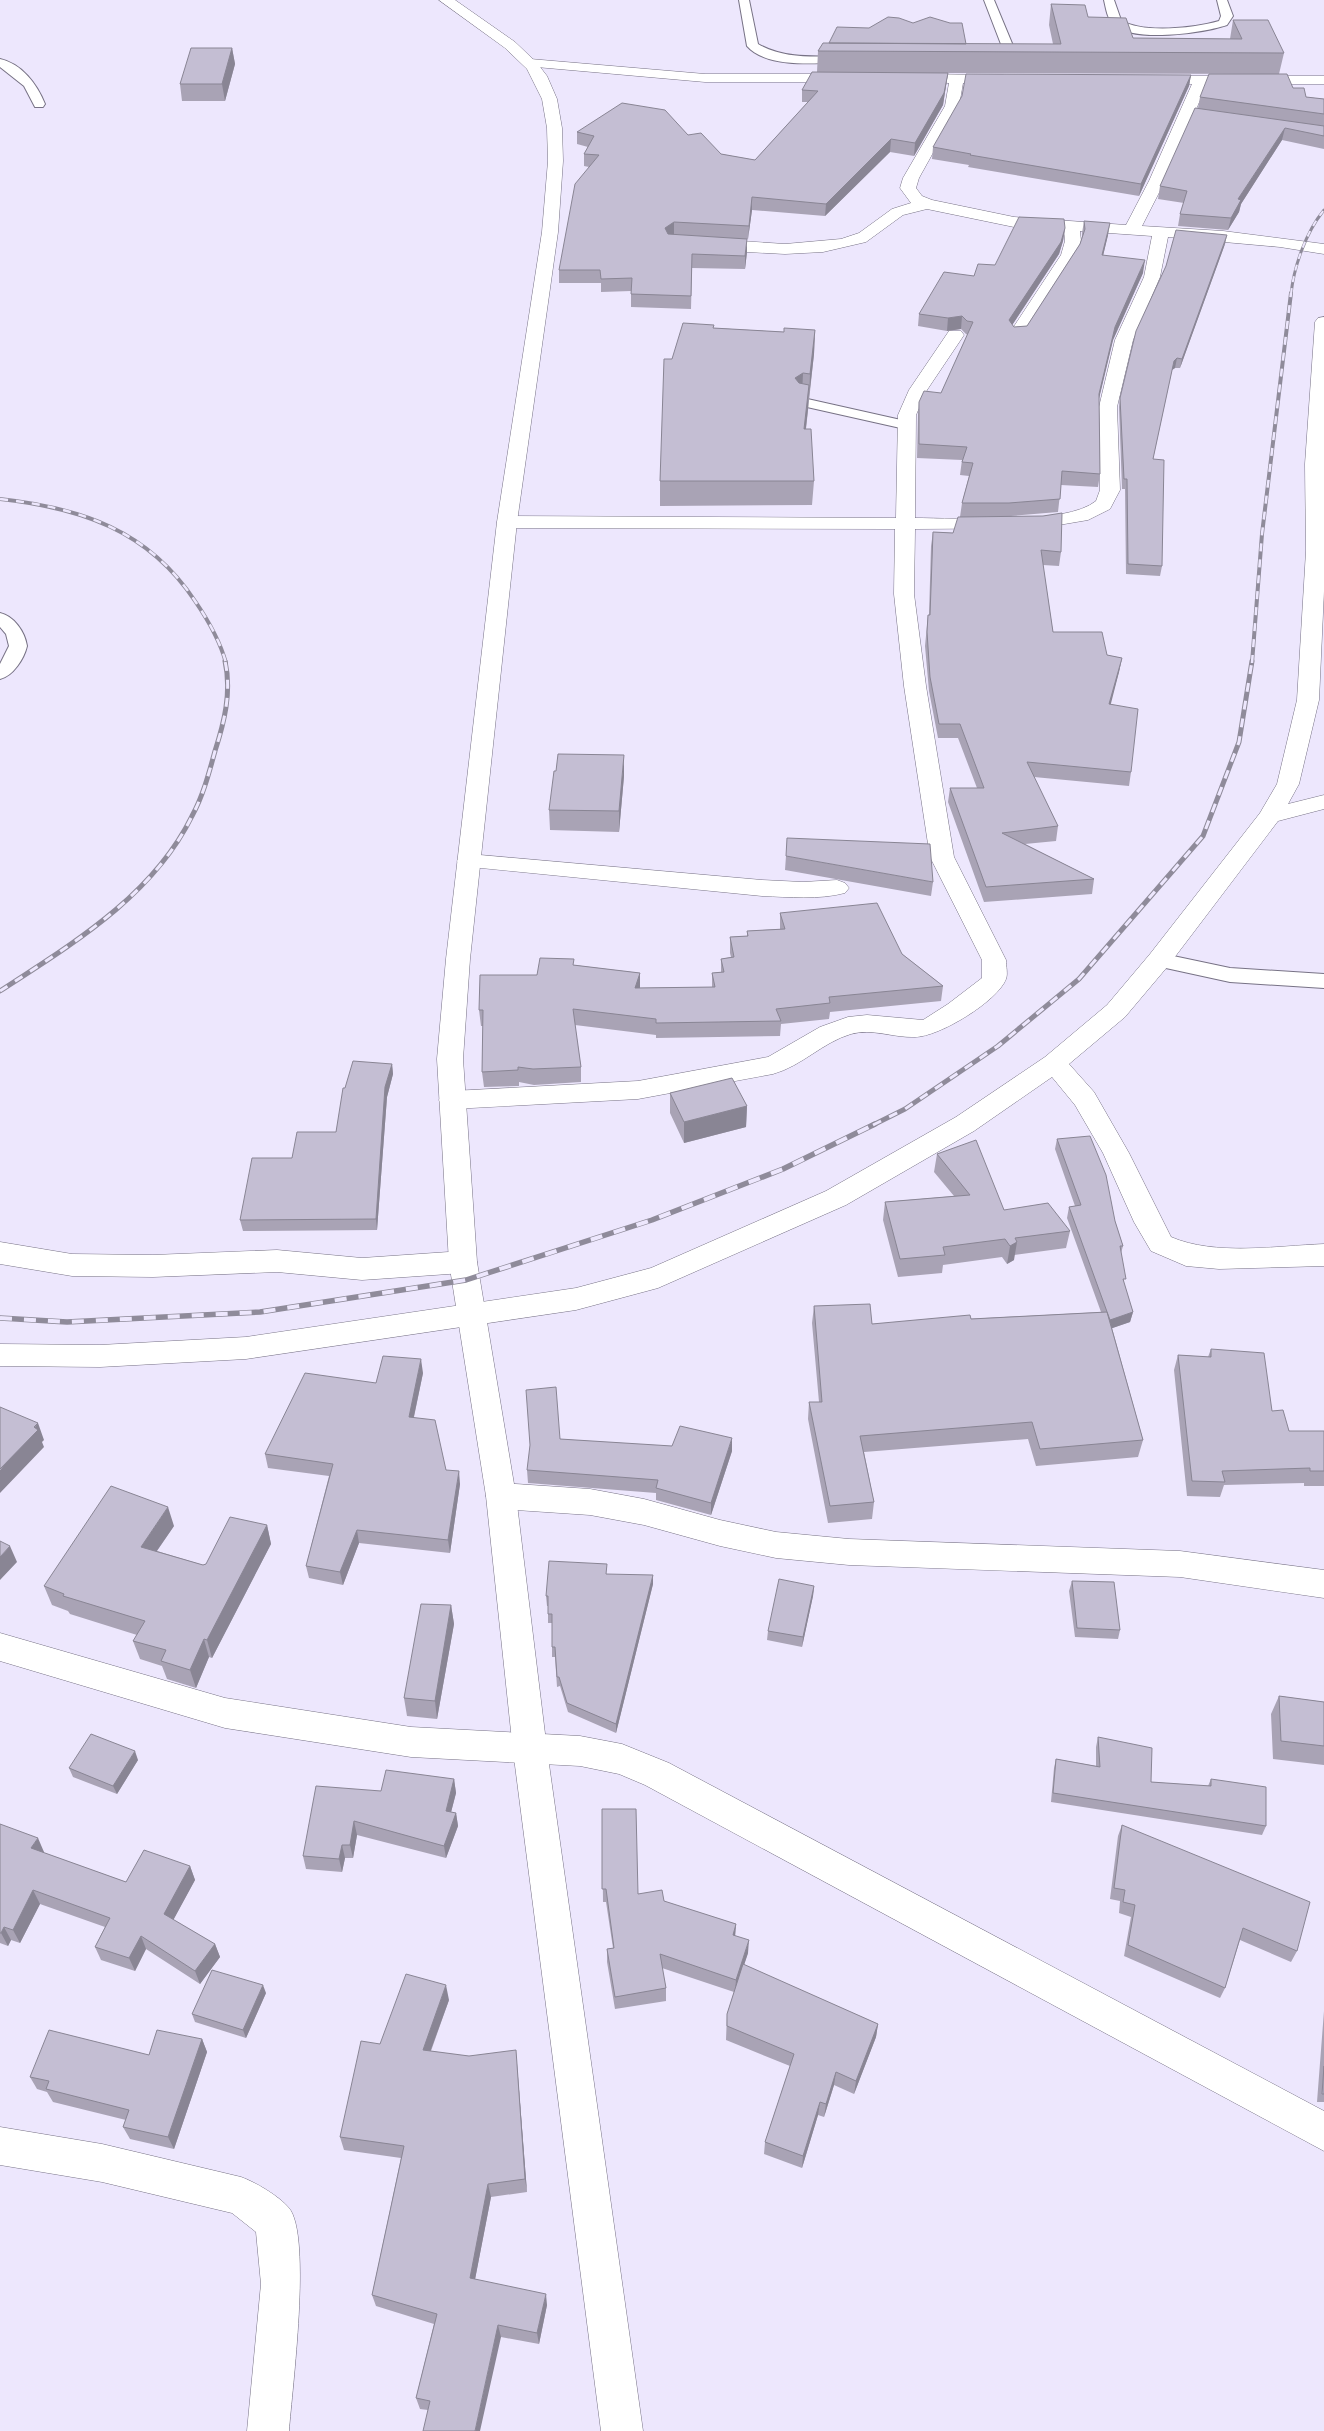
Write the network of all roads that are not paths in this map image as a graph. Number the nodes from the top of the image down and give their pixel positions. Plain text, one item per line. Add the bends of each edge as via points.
1 (446, 0) edge
2 (744, 0) edge
3 (989, 0) edge
4 (1109, 0) edge
5 (1222, 0) edge
6 (857, 59) edge
7 (982, 60) edge
8 (0, 62) edge
9 (530, 63) junction
10 (862, 78) edge
11 (900, 78) edge
12 (957, 78) junction
13 (1015, 79) edge
14 (1142, 79) edge
15 (1200, 80) junction
16 (1324, 80) edge
17 (39, 104) dead end
18 (927, 204) junction
19 (1072, 227) junction
20 (1131, 230) junction
21 (1161, 232) junction
22 (1324, 241) edge
23 (692, 243) edge
24 (1324, 250) edge
25 (1324, 322) edge
26 (1018, 334) edge
27 (955, 335) dead end
28 (803, 402) edge
29 (906, 425) junction
30 (1319, 464) edge
31 (507, 522) junction
32 (904, 524) junction
33 (0, 618) edge
34 (0, 674) edge
35 (1324, 802) edge
36 (1270, 816) junction
37 (469, 860) junction
38 (837, 888) dead end
39 (1158, 960) junction
40 (1324, 982) edge
41 (1054, 1063) junction
42 (452, 1100) junction
43 (0, 1253) edge
44 (1324, 1255) edge
45 (462, 1262) junction
46 (473, 1315) junction
47 (0, 1355) edge
48 (501, 1496) junction
49 (1324, 1584) edge
50 (0, 1647) edge
51 (530, 1750) junction
52 (1324, 2132) edge
53 (0, 2146) edge
54 (268, 2431) edge
55 (622, 2431) edge

1 - 9 street
2 - 6 lane via 753,46 760,51 791,58
3 - 7 lane via 1010,53 1000,59
4 - 5 lane via 1117,22 1142,30 1203,29 1223,23 1227,12
8 - 17 lane via 26,79
9 - 10 street via 697,78
9 - 31 street via 546,88 554,141 555,177
11 - 12 street
12 - 13 street
12 - 18 street via 952,106 908,188 916,199
14 - 15 street
15 - 16 street
15 - 20 street via 1192,113
18 - 19 street via 1014,222
18 - 23 street via 893,214 871,234 859,239 816,248
19 - 20 street
19 - 26 street via 1073,242 1069,255
20 - 21 street
21 - 24 street via 1280,242
21 - 32 street via 1152,277 1124,340 1108,407 1110,490 1101,507 1066,518 1034,523
22 - 24 street
25 - 30 street
27 - 29 street via 918,390
28 - 29 lane
29 - 32 street via 908,473
30 - 36 street via 1308,700 1288,784
31 - 32 street
31 - 37 street
32 - 42 street via 904,594 914,686 942,857 994,960 994,978 989,986 934,1024 913,1028 862,1023 847,1026 773,1065 638,1090
33 - 34 lane via 18,638 19,650
35 - 36 street
36 - 39 street
37 - 38 street via 762,888
37 - 42 street via 450,1059
39 - 40 lane via 1230,975
39 - 41 street via 1116,1011
41 - 44 street via 1085,1099 1161,1244 1186,1255 1219,1258
41 - 46 street via 964,1124 836,1198 658,1276 576,1299
42 - 45 street
43 - 45 street via 72,1265 153,1266 277,1261 362,1269
45 - 46 street
46 - 47 street via 246,1348 100,1356
46 - 48 street
48 - 49 street via 590,1502 776,1545 849,1552 1180,1564
48 - 51 street
50 - 51 street via 225,1713 411,1742
51 - 52 street via 580,1751 622,1759 657,1774
51 - 55 street
53 - 54 street via 102,2163 241,2196 274,2222 281,2284

